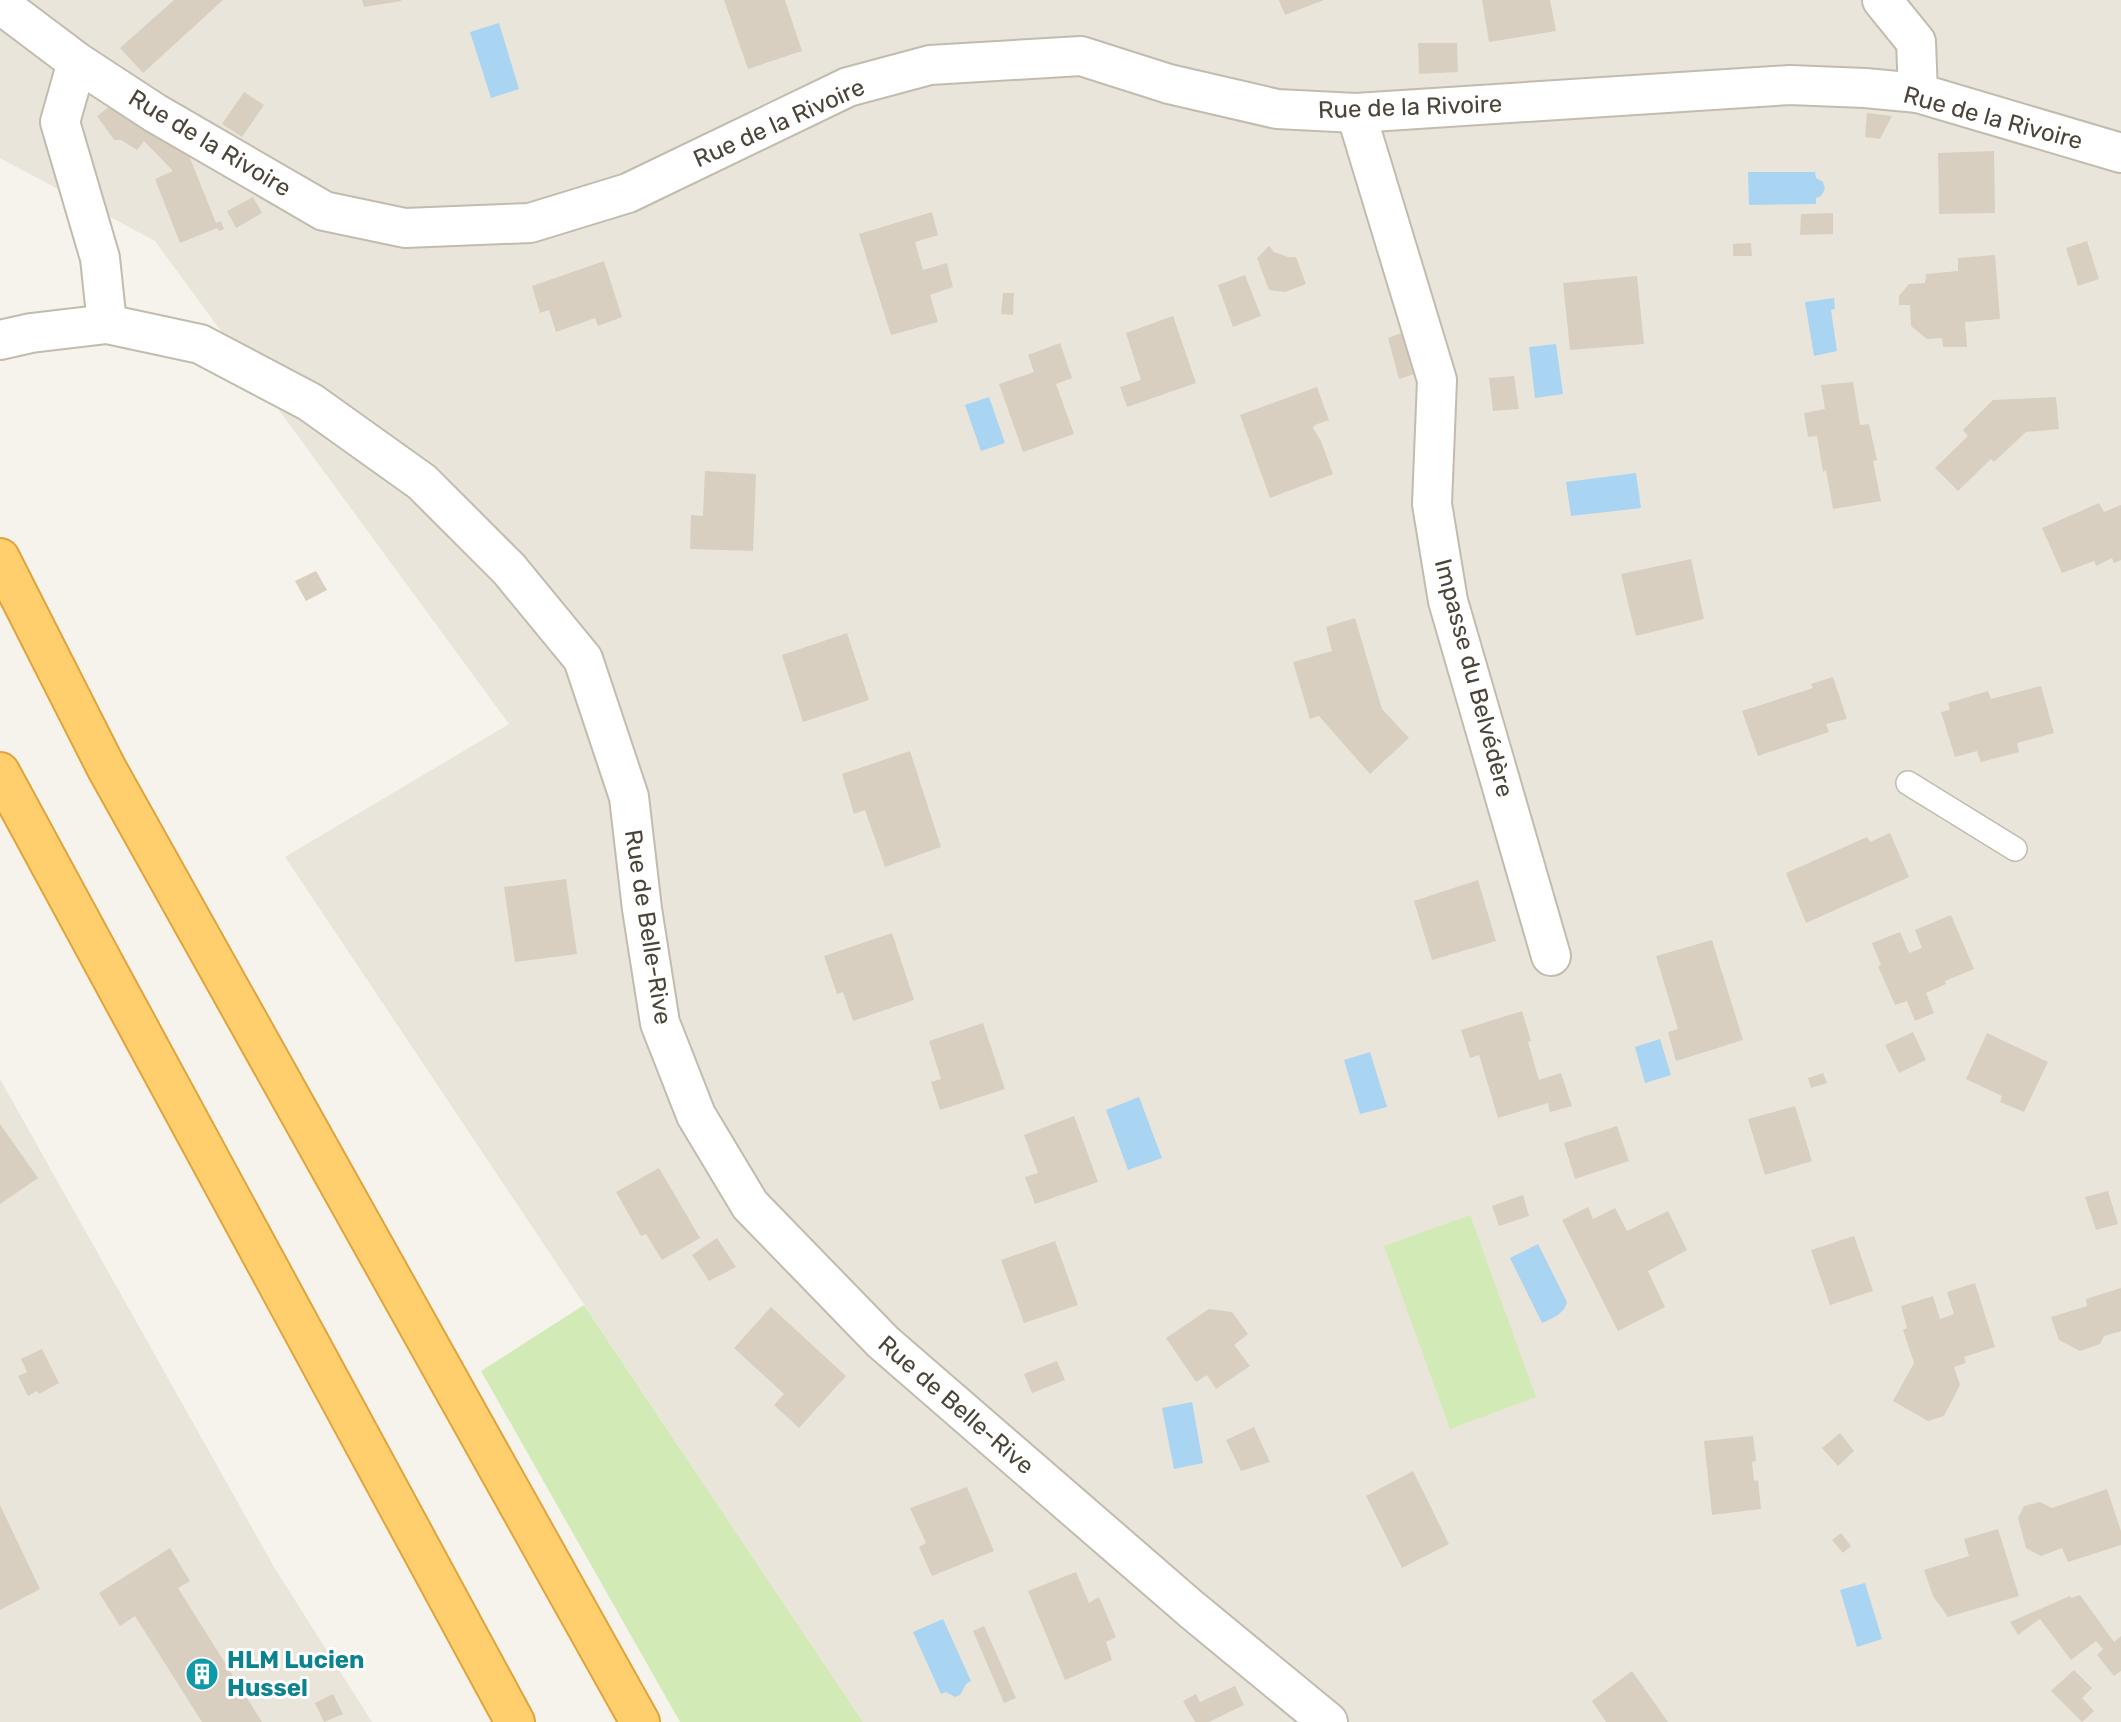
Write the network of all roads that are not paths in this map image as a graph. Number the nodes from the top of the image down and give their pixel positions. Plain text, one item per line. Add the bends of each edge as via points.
1 (1882, 0) edge
2 (0, 4) edge
3 (77, 62) junction
4 (1918, 93) junction
5 (1356, 113) junction
6 (2121, 153) edge
7 (107, 324) junction
8 (15, 336) edge
9 (0, 558) edge
10 (0, 772) edge
11 (1908, 783) dead end
12 (2015, 849) dead end
13 (1551, 956) dead end
14 (515, 1722) edge
15 (640, 1722) edge
16 (1328, 1722) edge

1 - 4 street via 1916,42
2 - 3 street, Rue de la Rivoire
3 - 5 street, Rue de la Rivoire via 324,211 405,228 530,223 628,193 848,87 930,65 1081,56 1169,84 1277,109
3 - 7 street via 60,122 100,258
4 - 5 street, Rue de la Rivoire via 1790,85
4 - 6 street, Rue de la Rivoire
5 - 13 street, Impasse du Belvédère via 1437,380 1432,504 1448,601
7 - 8 street, Rue de Belle-Rive
7 - 16 street, Rue de Belle-Rive via 200,344 310,402 422,482 509,569 583,659 629,797 660,1023 696,1115 750,1205 883,1342
9 - 15 highway via 107,769
10 - 14 highway
11 - 12 lane

